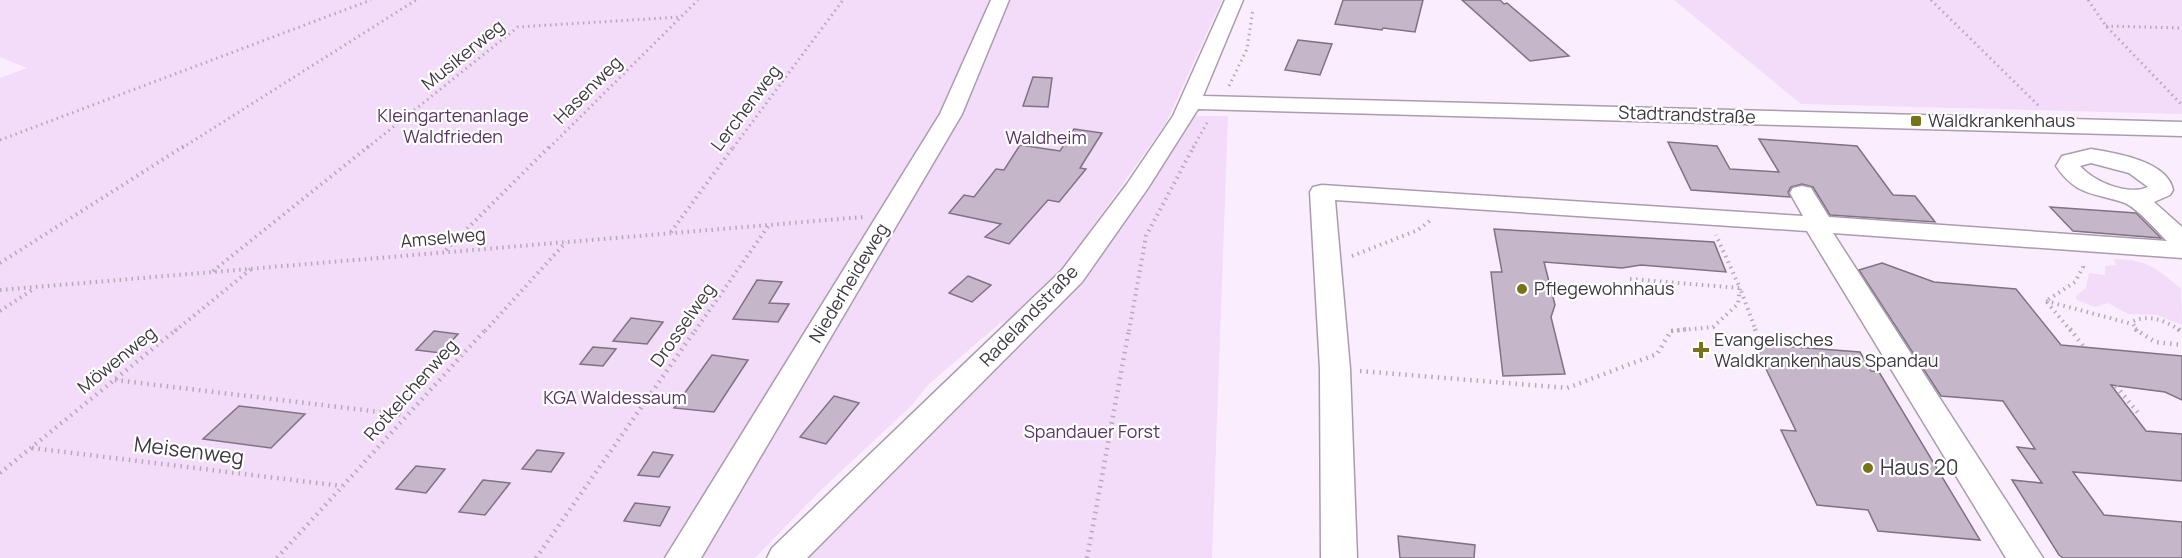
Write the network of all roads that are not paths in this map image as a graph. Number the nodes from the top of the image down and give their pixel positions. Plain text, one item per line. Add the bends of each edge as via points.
1 (1000, 0) edge
2 (1234, 0) edge
3 (1192, 102) junction
4 (2060, 126) junction
5 (2182, 129) edge
6 (1802, 193) dead end
7 (1818, 224) junction
8 (2182, 241) edge
9 (2182, 250) edge
10 (683, 558) edge
11 (785, 558) edge
12 (1339, 558) edge
13 (2025, 558) edge

1 - 10 street, Niederheideweg via 951,114
2 - 3 street, Radelandstraße
3 - 4 street, Stadtrandstraße
3 - 11 street, Radelandstraße via 1072,276
4 - 5 street, Stadtrandstraße
4 - 8 street via 2091,156 2130,165 2160,184 2157,194 2134,197
6 - 7 street
7 - 9 street
7 - 12 street via 1322,192 1335,369
7 - 13 street

